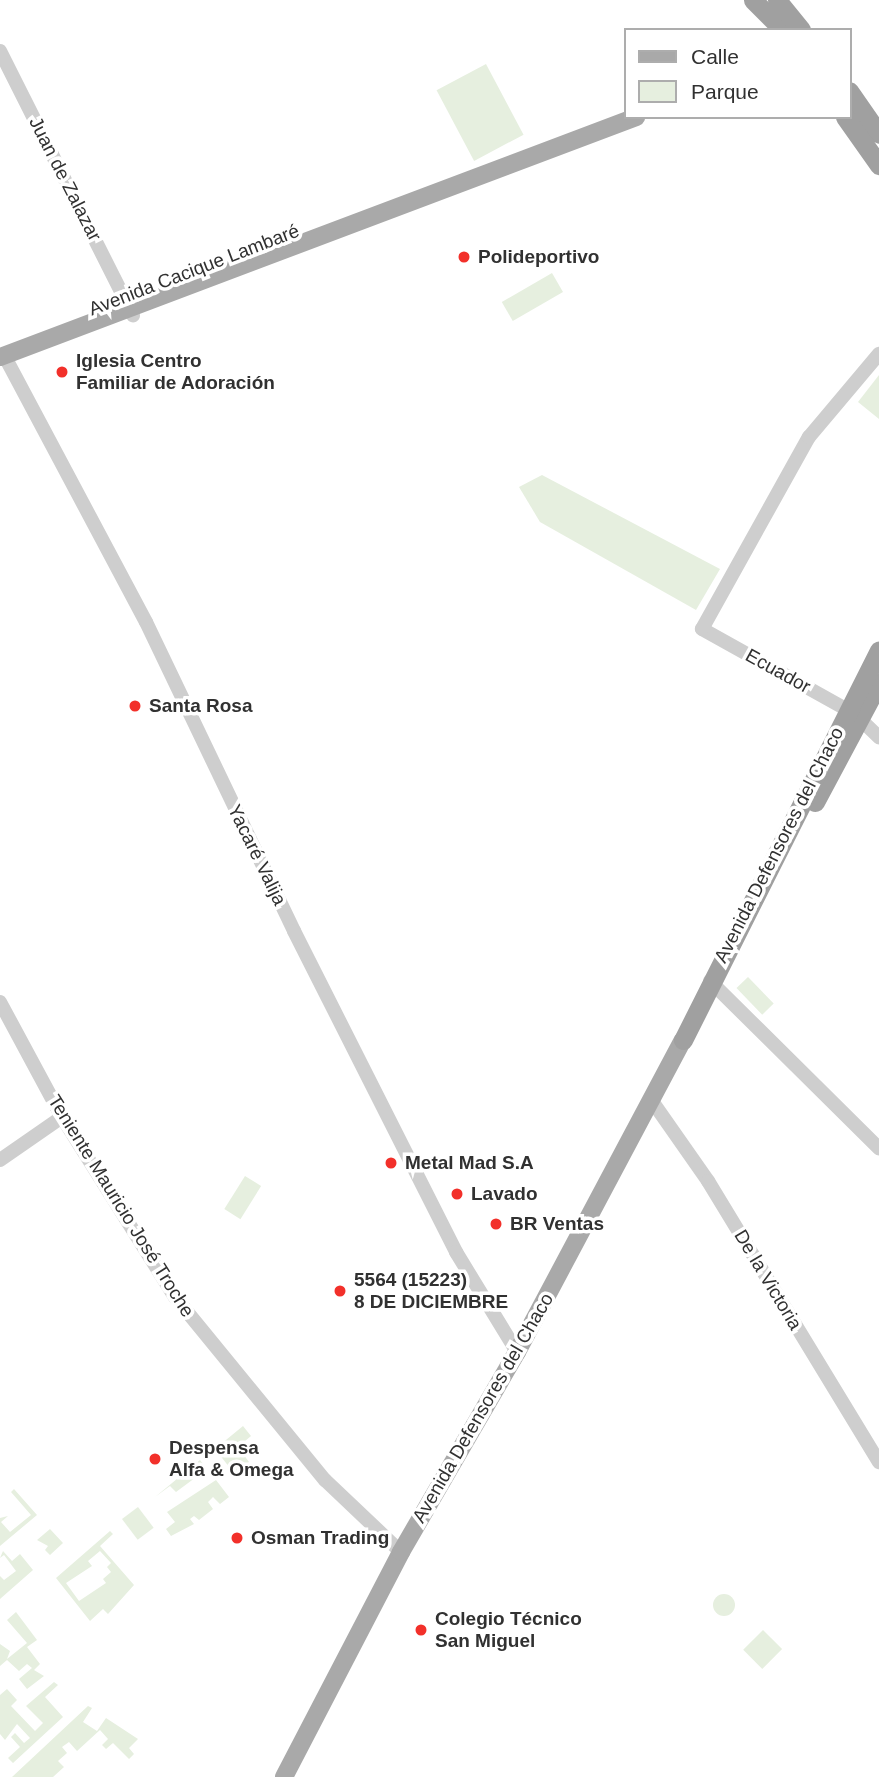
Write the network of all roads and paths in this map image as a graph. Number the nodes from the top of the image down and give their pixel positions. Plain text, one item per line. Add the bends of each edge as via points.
1 (753, 0) edge
2 (784, 21) edge
3 (0, 51) edge
4 (851, 95) edge
5 (631, 119) edge
6 (846, 119) edge
7 (879, 134) edge
8 (879, 164) edge
9 (132, 311) junction
10 (879, 354) edge
11 (3, 360) edge
12 (879, 652) edge
13 (879, 682) edge
14 (853, 714) junction
15 (879, 737) edge
16 (713, 984) junction
17 (0, 1002) edge
18 (684, 1040) joint
19 (652, 1101) junction
20 (62, 1117) junction
21 (879, 1148) edge
22 (0, 1160) edge
23 (517, 1352) junction
24 (879, 1462) edge
25 (401, 1552) junction
26 (284, 1777) edge

1 - 2 highway
3 - 9 street, Juan de Zalazar
4 - 7 highway
5 - 9 main road, Avenida Cacique Lambaré via 401,209 394,216
6 - 8 highway
9 - 11 main road, Avenida Cacique Lambaré
10 - 14 street, Ecuador via 809,437 702,629
11 - 23 street, Yacaré Valija via 146,622 294,931 456,1252
12 - 14 highway, Avenida Defensores del Chaco
13 - 14 highway, Avenida Defensores del Chaco
14 - 15 street, Ecuador
14 - 16 highway, Avenida Defensores del Chaco
16 - 18 highway, Avenida Defensores del Chaco
16 - 21 street
17 - 20 street, Teniente Mauricio José Troche
18 - 19 main road, Avenida Defensores del Chaco
19 - 23 main road, Avenida Defensores del Chaco
19 - 24 street, De la Victoria via 708,1181
20 - 22 street
20 - 25 street, Teniente Mauricio José Troche via 175,1297 204,1335 325,1480
23 - 25 main road, Avenida Defensores del Chaco
25 - 26 main road, Avenida Defensores del Chaco

